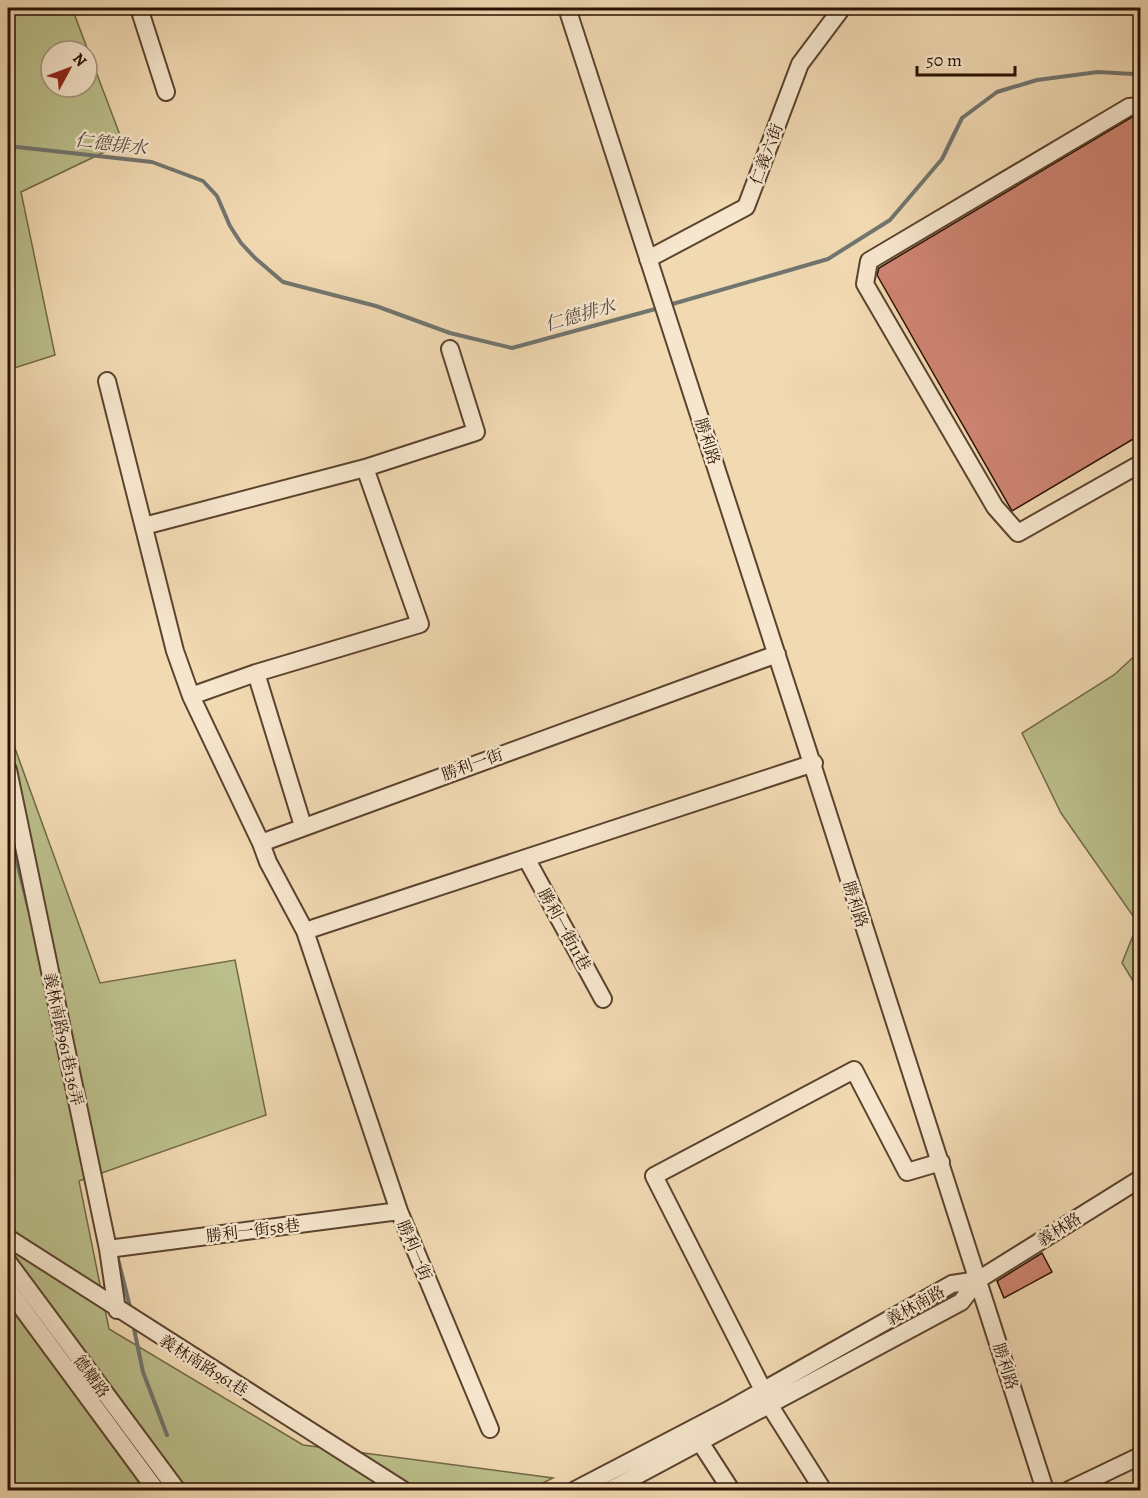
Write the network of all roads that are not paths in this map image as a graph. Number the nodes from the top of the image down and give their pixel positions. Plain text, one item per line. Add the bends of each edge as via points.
1 (139, 8) edge
2 (567, 8) edge
3 (842, 8) edge
4 (166, 92) dead end
5 (1140, 106) edge
6 (648, 259) junction
7 (450, 349) dead end
8 (107, 381) dead end
9 (1140, 464) edge
10 (365, 468) junction
11 (144, 526) junction
12 (777, 654) junction
13 (256, 673) junction
14 (191, 696) junction
15 (814, 763) junction
16 (8, 770) edge
17 (303, 826) junction
18 (261, 843) junction
19 (526, 858) junction
20 (305, 931) junction
21 (603, 999) dead end
22 (941, 1162) junction
23 (1140, 1179) edge
24 (399, 1210) junction
25 (8, 1238) edge
26 (113, 1248) junction
27 (8, 1262) edge
28 (978, 1280) junction
29 (8, 1288) edge
30 (117, 1310) junction
31 (763, 1390) junction
32 (770, 1406) junction
33 (490, 1429) dead end
34 (700, 1442) junction
35 (1140, 1456) edge
36 (156, 1491) edge
37 (177, 1491) edge
38 (403, 1491) edge
39 (575, 1491) edge
40 (610, 1491) edge
41 (731, 1491) edge
42 (823, 1491) edge
43 (1045, 1491) edge
44 (1069, 1491) edge

1 - 4 street
2 - 6 street
3 - 6 street, 仁義六街 via 800,64 746,207
5 - 9 street via 1129,107 869,261 865,284 995,507 1018,533
6 - 12 street, 勝利路
7 - 10 street via 476,432
8 - 11 street
10 - 11 street
10 - 13 street via 420,624
11 - 14 street via 175,651
12 - 15 street, 勝利路
12 - 17 street, 勝利一街
13 - 14 street
13 - 17 street
14 - 18 street
15 - 19 street
15 - 22 street, 勝利路
16 - 26 street, 義林南路961巷136弄
17 - 18 street, 勝利一街
18 - 20 street, 勝利一街
19 - 20 street
19 - 21 street, 勝利一街11巷
20 - 24 street, 勝利一街
22 - 28 street, 勝利路
22 - 31 street via 907,1172 854,1070 654,1176
23 - 28 street, 義林路
24 - 26 street, 勝利一街58巷
24 - 33 street, 勝利一街
25 - 30 street, 義林南路961巷
26 - 30 street, 義林南路961巷136弄
27 - 37 street, 德糖路
28 - 31 street, 義林南路 via 952,1284
28 - 32 street, 義林南路 via 961,1302
28 - 43 street, 勝利路
29 - 36 street, 德糖路
30 - 38 street, 義林南路961巷
31 - 39 street, 義林南路
32 - 34 street, 義林南路
32 - 42 street
34 - 40 street, 義林南路
34 - 41 street
35 - 44 street

